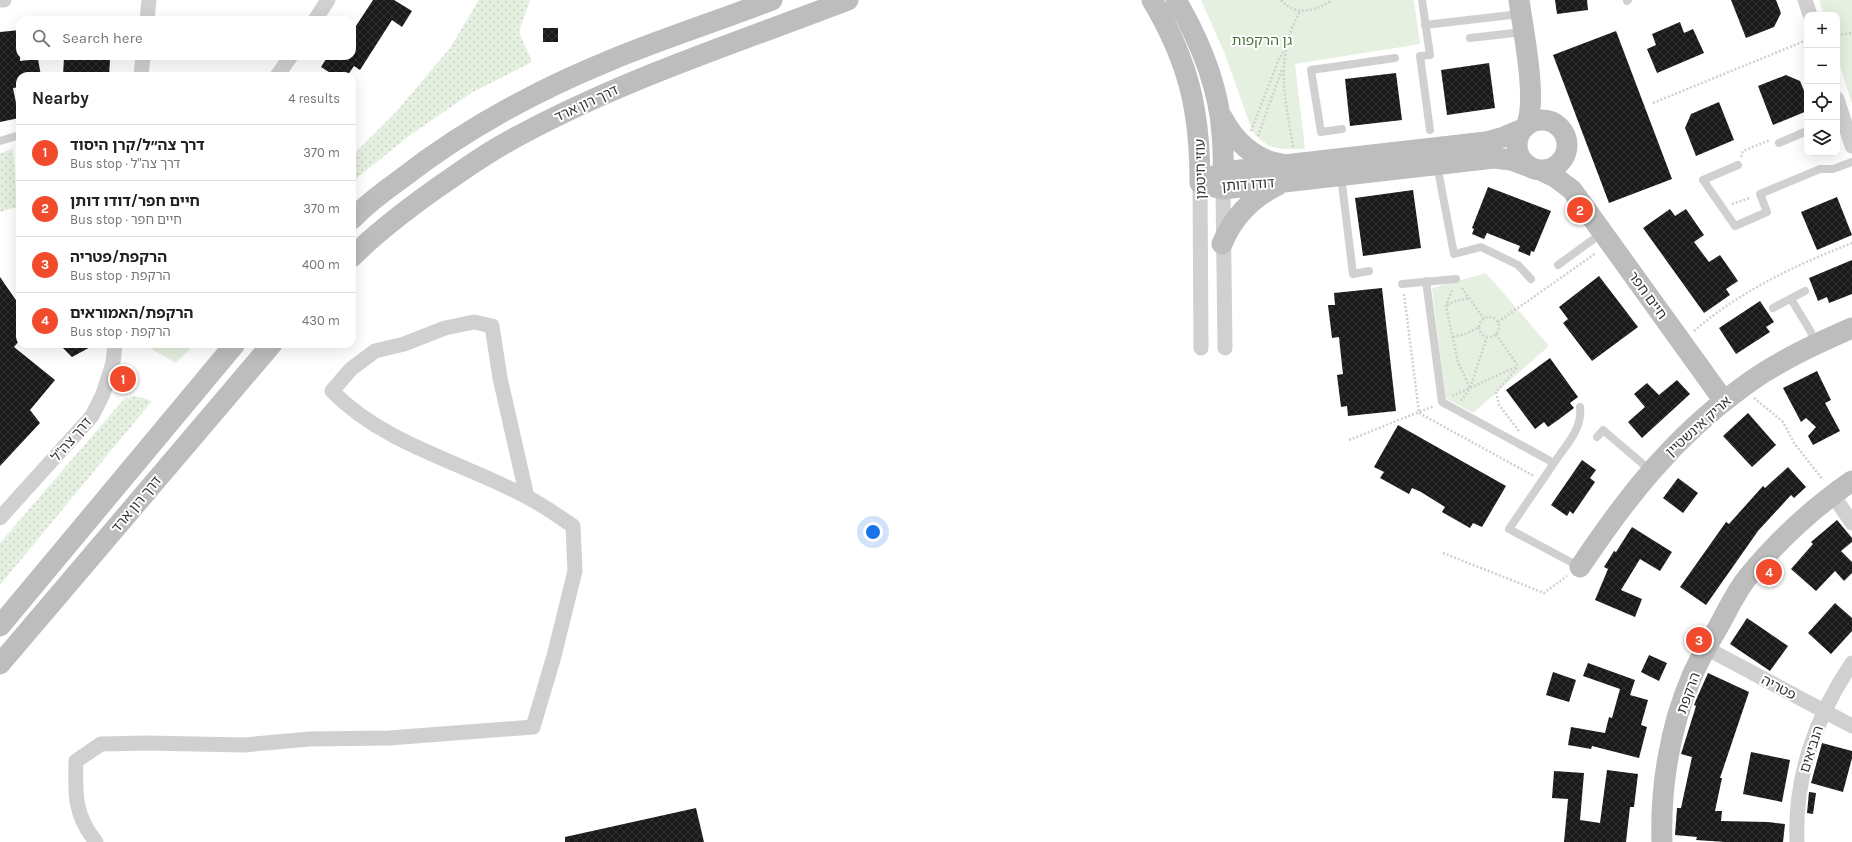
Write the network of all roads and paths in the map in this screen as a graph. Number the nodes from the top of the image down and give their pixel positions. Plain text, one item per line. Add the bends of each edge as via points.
1 (0, 0) edge
2 (4, 0) edge
3 (149, 0) edge
4 (328, 0) edge
5 (772, 0) edge
6 (848, 0) edge
7 (1152, 0) edge
8 (1176, 0) edge
9 (1281, 0) edge
10 (1332, 0) edge
11 (1422, 0) edge
12 (1805, 0) edge
13 (1300, 11) junction
14 (1809, 12) edge
15 (1521, 15) edge
16 (147, 16) edge
17 (318, 16) edge
18 (1425, 25) junction
19 (1852, 33) edge
20 (1840, 35) edge
21 (1470, 38) dead end
22 (1804, 41) edge
23 (1285, 50) junction
24 (1395, 58) dead end
25 (143, 60) edge
26 (288, 60) edge
27 (1528, 66) junction
28 (1283, 67) junction
29 (141, 72) edge
30 (280, 72) edge
31 (1653, 103) dead end
32 (1219, 108) junction
33 (1840, 118) edge
34 (1559, 126) junction
35 (1524, 128) junction
36 (1342, 129) dead end
37 (1430, 130) dead end
38 (1804, 132) edge
39 (16, 135) edge
40 (0, 141) edge
41 (1779, 143) dead end
42 (1852, 146) edge
43 (1248, 150) junction
44 (1567, 153) junction
45 (1852, 162) edge
46 (1437, 164) junction
47 (1738, 165) dead end
48 (1534, 168) junction
49 (1290, 170) junction
50 (1341, 175) junction
51 (1223, 181) junction
52 (1200, 183) junction
53 (1572, 190) junction
54 (1760, 194) junction
55 (1722, 207) junction
56 (356, 215) edge
57 (1606, 238) junction
58 (1852, 243) edge
59 (1222, 244) junction
60 (356, 253) edge
61 (1558, 265) dead end
62 (1369, 271) dead end
63 (1456, 279) junction
64 (1531, 279) dead end
65 (1426, 281) junction
66 (1402, 284) dead end
67 (1805, 291) dead end
68 (1469, 298) junction
69 (1791, 299) junction
70 (1446, 306) junction
71 (1773, 308) dead end
72 (1484, 319) junction
73 (1498, 322) junction
74 (1479, 327) junction
75 (1852, 328) edge
76 (1496, 334) junction
77 (1453, 337) junction
78 (1487, 337) junction
79 (1682, 342) junction
80 (1814, 345) junction
81 (115, 348) edge
82 (232, 348) edge
83 (269, 348) edge
84 (1201, 348) dead end
85 (1225, 348) dead end
86 (1518, 366) junction
87 (1470, 388) junction
88 (1741, 388) junction
89 (1451, 397) dead end
90 (1724, 401) junction
91 (1442, 402) junction
92 (1580, 407) dead end
93 (1597, 437) dead end
94 (1349, 440) dead end
95 (1535, 453) junction
96 (1554, 463) junction
97 (1651, 471) junction
98 (1852, 481) edge
99 (1833, 495) junction
100 (527, 497) junction
101 (0, 518) edge
102 (1852, 523) edge
103 (1443, 553) dead end
104 (1580, 566) junction
105 (0, 626) edge
106 (1706, 648) junction
107 (1852, 663) edge
108 (0, 664) edge
109 (1825, 712) junction
110 (1852, 726) edge
111 (96, 842) edge
112 (1662, 842) edge
113 (1796, 842) edge

1 - 2 street
3 - 16 street
4 - 17 street
5 - 56 street, דרך רון ארד via 611,60 553,85 480,124 433,154
6 - 60 street, דרך רון ארד via 595,97 534,127 495,149 422,199
7 - 52 street, עוזי חיטמן via 1172,38 1189,82 1199,134
8 - 32 street, עוזי חיטמן via 1200,48
9 - 13 path via 1290,8
10 - 13 path via 1317,9
11 - 18 lane
12 - 14 street
13 - 23 path
15 - 18 lane
15 - 21 lane
15 - 27 street
18 - 37 lane via 1430,55 1420,56
19 - 20 path
22 - 31 path
23 - 28 path
23 - 43 path via 1279,59
24 - 36 lane via 1312,70 1320,132
25 - 29 street
26 - 30 street
27 - 34 street via 1546,109
27 - 35 street via 1531,103 1530,115
28 - 43 path
28 - 49 path
32 - 43 street via 1227,126
32 - 51 street, עוזי חיטמן
33 - 42 street
34 - 35 street via 1540,120
34 - 44 street via 1567,139
35 - 48 street via 1517,147 1521,159
35 - 49 street, דודו דותן via 1486,142
38 - 41 lane
39 - 40 lane
43 - 49 street
44 - 48 street via 1556,167 1548,170
44 - 53 street, חיים חפר via 1567,168
45 - 54 lane via 1833,169 1820,169
46 - 48 street, דודו דותן via 1494,158 1511,160
46 - 50 street, דודו דותן
46 - 64 lane via 1454,254 1481,247 1518,265
47 - 55 lane via 1703,180
48 - 53 street, חיים חפר via 1555,177
49 - 50 street, דודו דותן
49 - 51 street, דודו דותן
49 - 59 street via 1249,205 1231,226
50 - 62 lane via 1353,274
51 - 52 street, דודו דותן
51 - 59 street, עוזי חיטמן
52 - 84 street, עוזי חיטמן
53 - 57 street, חיים חפר
54 - 55 path
54 - 55 lane via 1767,212 1735,226
57 - 61 lane
57 - 73 path
57 - 79 street, חיים חפר
58 - 79 path via 1805,262 1750,291
59 - 85 street, עוזי חיטמן
63 - 65 lane
63 - 68 path
63 - 70 path
65 - 66 lane
65 - 91 lane
67 - 69 lane
68 - 70 path
68 - 72 path
69 - 71 lane
69 - 80 lane via 1811,332
70 - 77 path
72 - 73 path via 1490,317
72 - 74 path
73 - 76 path
74 - 77 path
74 - 78 path via 1481,334
75 - 80 street, אריק אינשטיין
76 - 78 path
76 - 86 path
77 - 87 path via 1458,362
78 - 87 path
79 - 90 street, חיים חפר
80 - 88 street, אריק אינשטיין
81 - 101 street, דרך צה"ל via 113,363 103,394 92,416
82 - 105 street, דרך רון ארד
83 - 108 street, דרך רון ארד
86 - 87 path
86 - 95 path via 1496,392 1499,405
87 - 89 path
88 - 90 street, אריק אינשטיין
88 - 99 path via 1782,422 1794,443 1817,470
90 - 97 street, אריק אינשטיין via 1680,439
91 - 94 path
91 - 95 lane
92 - 96 lane via 1578,427
93 - 97 lane via 1603,430
95 - 96 lane
96 - 104 lane via 1509,529
97 - 104 street, אריק אינשטיין
98 - 99 street, הרקפת
99 - 102 street
99 - 106 street, הרקפת via 1785,536 1747,578
100 - 100 street via 500,378 492,326 474,322 445,328 404,344 375,351 351,369 332,391 348,406 406,442
100 - 111 street via 574,526 575,571 533,727 244,745 147,742 101,744 76,761 74,794 85,829
103 - 104 path via 1544,593
106 - 109 street, פטריה
106 - 112 street, הרקפת via 1692,676 1668,757 1661,813
107 - 109 street, הנביאים via 1836,686
109 - 110 street, פטריה
109 - 113 street, הנביאים via 1812,742 1800,784

